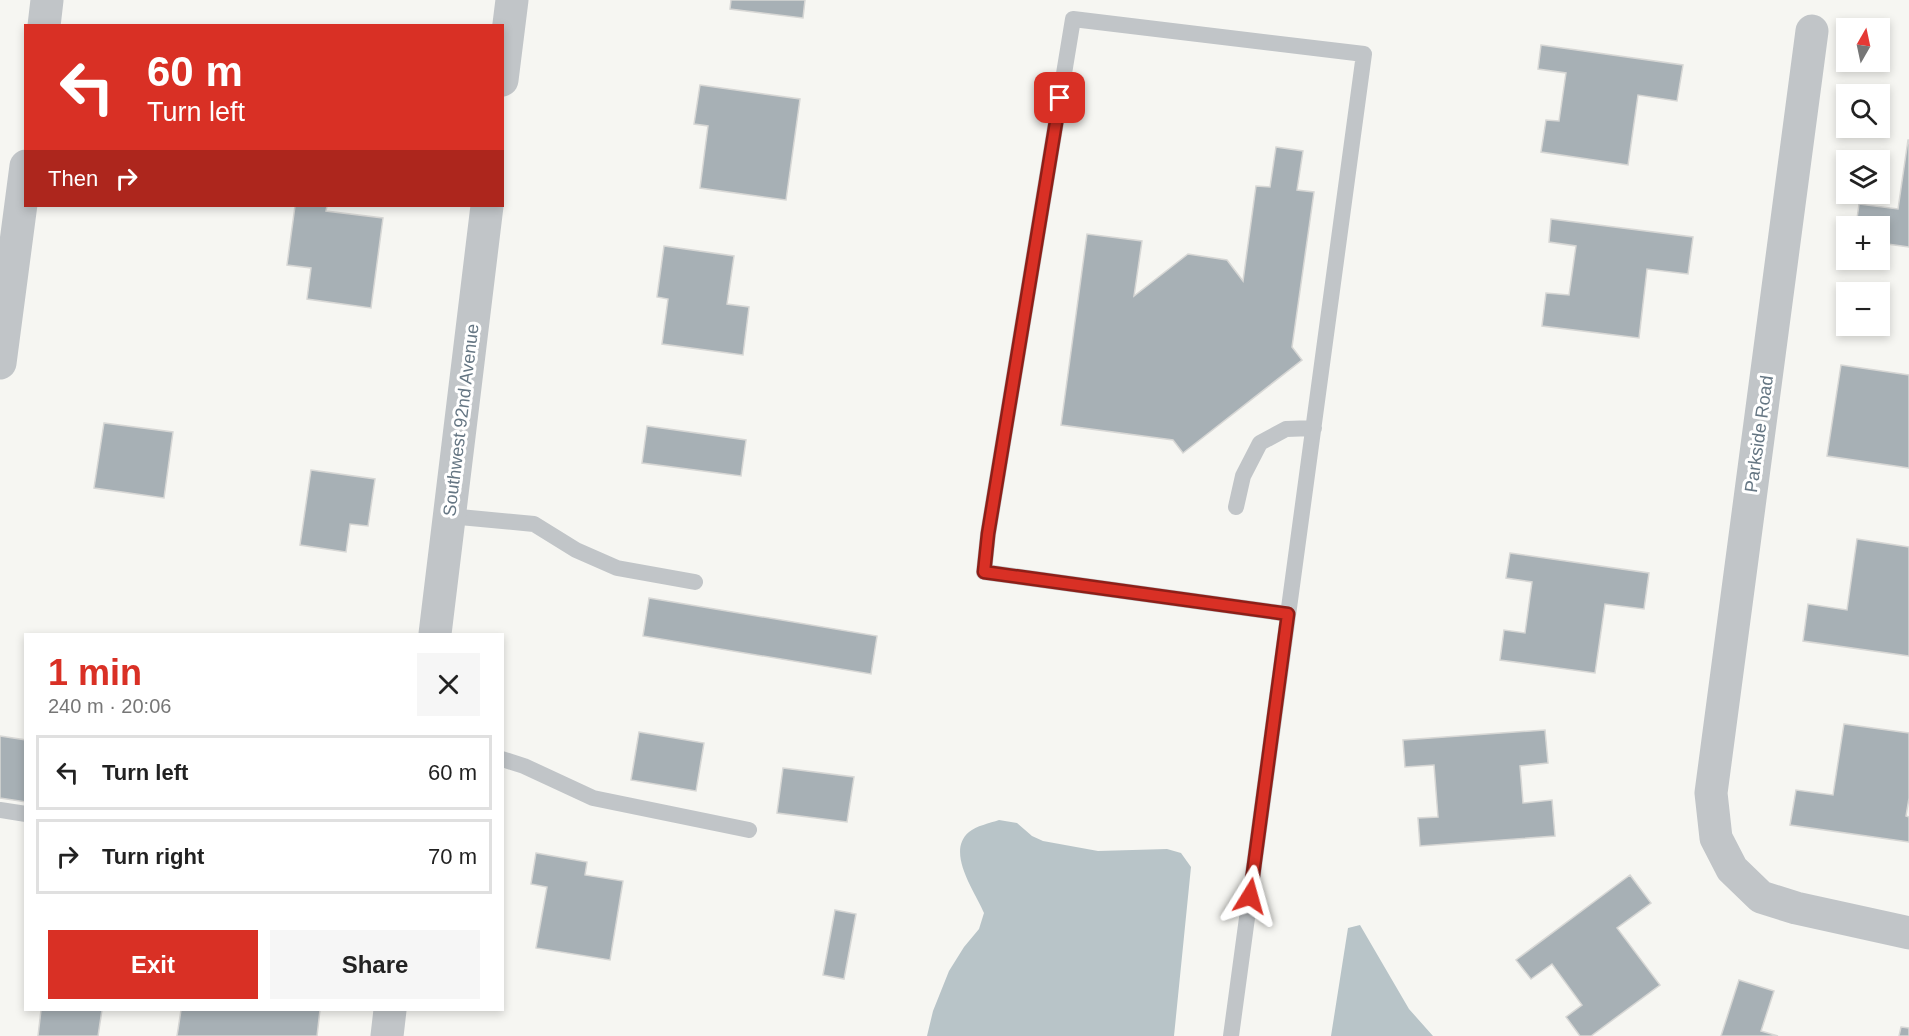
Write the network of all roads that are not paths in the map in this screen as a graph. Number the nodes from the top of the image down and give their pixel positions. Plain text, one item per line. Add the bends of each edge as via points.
1 (47, 0) edge
2 (512, 0) edge
3 (44, 24) edge
4 (1812, 31) dead end
5 (504, 64) edge
6 (24, 181) edge
7 (487, 207) edge
8 (0, 363) edge
9 (1314, 428) junction
10 (1236, 507) dead end
11 (449, 516) junction
12 (695, 582) dead end
13 (1288, 614) junction
14 (435, 633) edge
15 (504, 760) edge
16 (0, 810) edge
17 (24, 814) edge
18 (749, 830) dead end
19 (1909, 933) edge
20 (390, 1011) edge
21 (387, 1036) edge
22 (1231, 1036) edge

1 - 3 street
2 - 5 street
4 - 19 street, Parkside Road via 1711,793 1716,838 1732,869 1761,897
6 - 8 street
7 - 11 street, Southwest 92nd Avenue
9 - 10 lane via 1286,429 1260,443 1243,476
9 - 13 lane
9 - 13 lane via 1364,54 1073,18 984,572
11 - 12 lane via 534,524 576,550 617,568
11 - 14 street, Southwest 92nd Avenue
13 - 22 lane
15 - 18 lane via 593,798
16 - 17 lane
20 - 21 street

